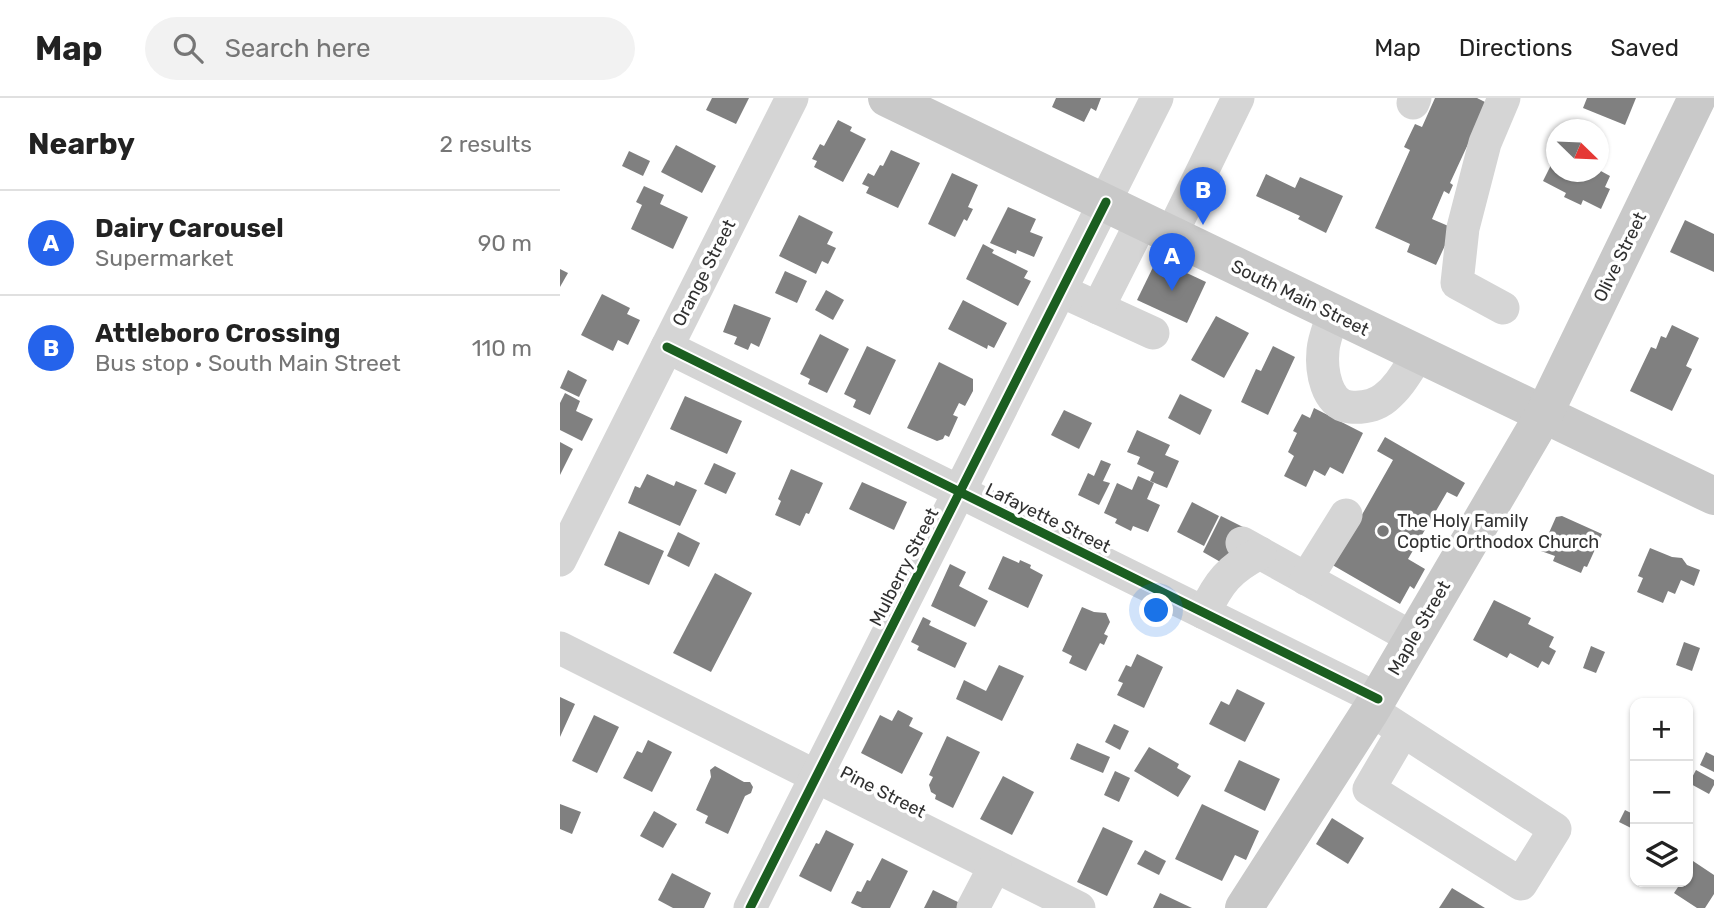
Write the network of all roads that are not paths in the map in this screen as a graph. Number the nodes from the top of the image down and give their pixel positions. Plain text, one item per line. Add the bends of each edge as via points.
1 (792, 98) edge
2 (887, 98) edge
3 (1157, 98) edge
4 (1238, 98) edge
5 (1504, 98) edge
6 (1697, 98) edge
7 (1106, 202) junction
8 (1157, 228) junction
9 (1061, 291) junction
10 (1098, 308) junction
11 (1503, 309) dead end
12 (1333, 314) junction
13 (1153, 333) dead end
14 (667, 347) junction
15 (1418, 355) junction
16 (1543, 415) junction
17 (960, 492) junction
18 (1714, 496) edge
19 (1346, 515) dead end
20 (560, 560) edge
21 (1306, 579) junction
22 (1204, 613) junction
23 (1413, 638) junction
24 (560, 648) edge
25 (1374, 704) junction
26 (1403, 731) junction
27 (816, 776) junction
28 (995, 866) junction
29 (750, 908) edge
30 (974, 908) edge
31 (1079, 908) edge
32 (1244, 908) edge

1 - 14 street, Orange Street
2 - 7 main road, South Main Street
3 - 7 street, Mulberry Street
4 - 8 street
5 - 11 street via 1485,143 1463,228 1457,283
6 - 16 main road, Olive Street
7 - 8 main road, South Main Street
7 - 9 street, Mulberry Street
8 - 10 street
8 - 12 main road, South Main Street
9 - 10 street
9 - 17 street, Mulberry Street
10 - 13 street
12 - 15 main road, South Main Street
12 - 15 street via 1323,349 1323,370 1330,394 1343,406 1364,408 1384,400
14 - 17 street, Lafayette Street
14 - 20 street, Orange Street
15 - 16 main road, South Main Street
16 - 18 main road, South Main Street
16 - 23 main road, Maple Street
17 - 22 street, Lafayette Street
17 - 27 street, Mulberry Street
19 - 21 street
21 - 22 street via 1251,548 1216,589
21 - 23 street
22 - 25 street, Lafayette Street
23 - 25 main road, Maple Street
24 - 27 street, Pine Street
25 - 26 street, Lafayette Street
25 - 32 main road, Maple Street
26 - 26 street, Lafayette Street via 1555,829 1521,884 1369,789
27 - 28 street, Pine Street
27 - 29 street, Mulberry Street
28 - 30 street
28 - 31 street, Pine Street

